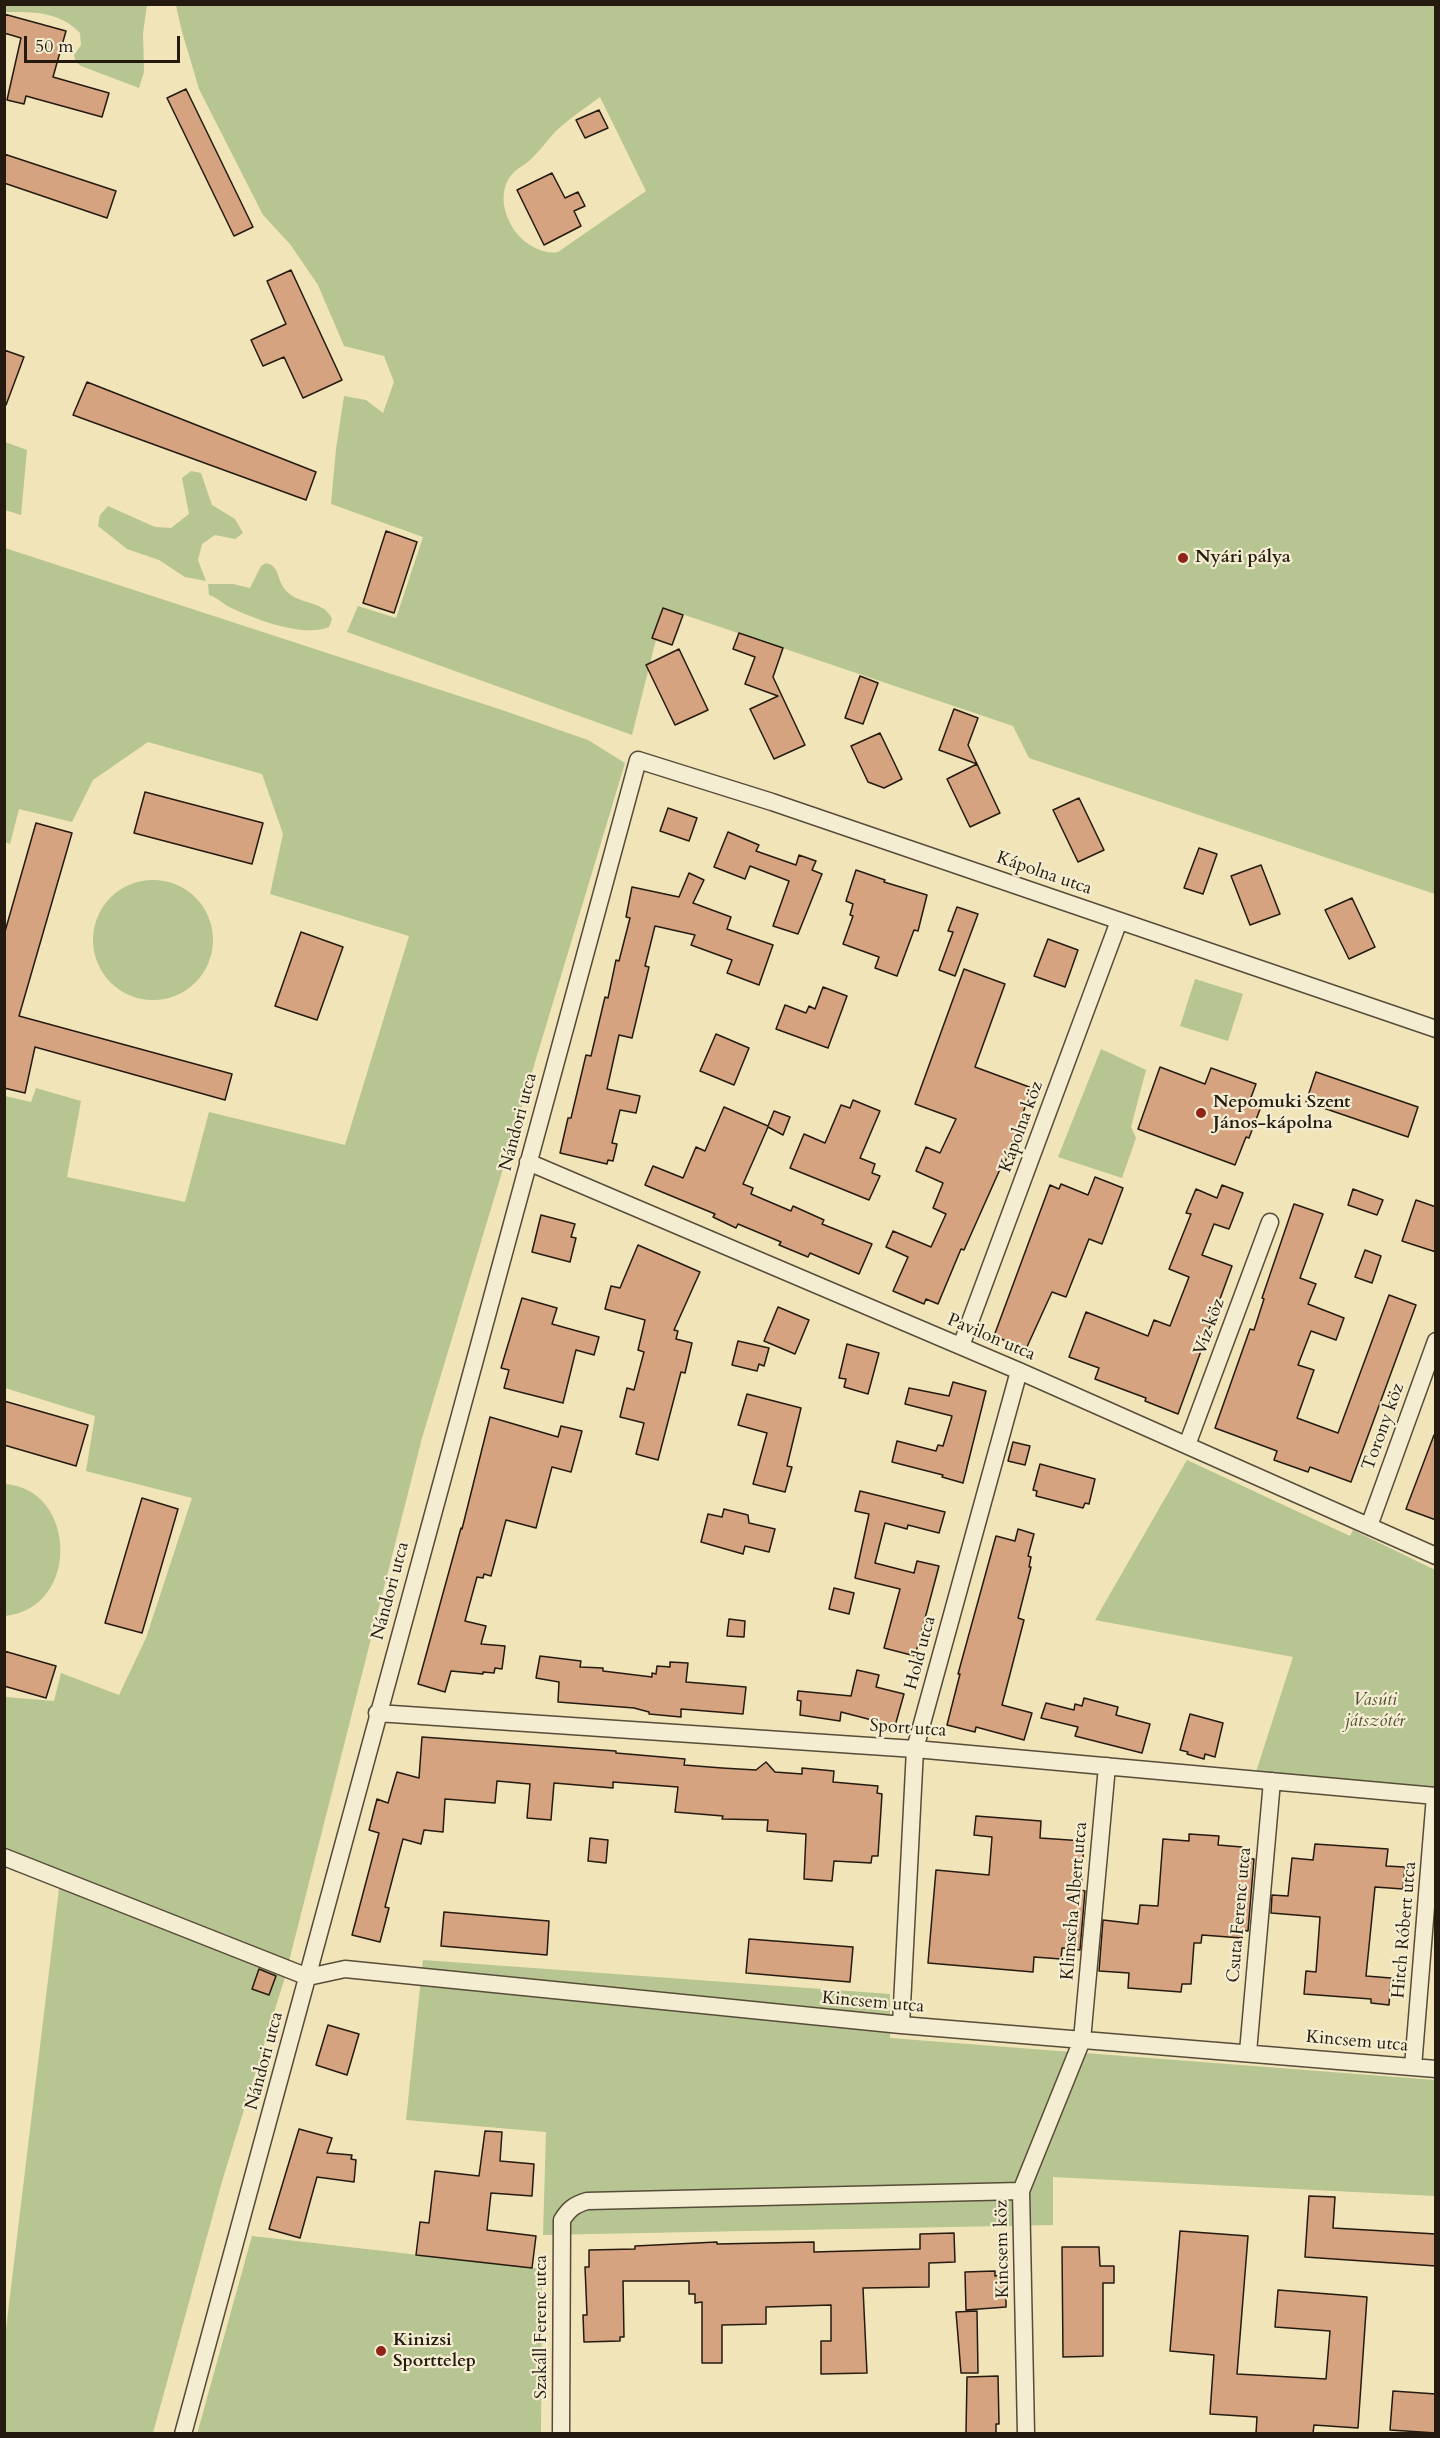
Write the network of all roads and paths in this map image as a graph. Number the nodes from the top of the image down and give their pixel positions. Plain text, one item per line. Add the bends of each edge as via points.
1 (638, 760) joint
2 (1119, 921) junction
3 (1436, 1029) edge
4 (528, 1162) junction
5 (1270, 1222) dead end
6 (1436, 1341) edge
7 (961, 1346) junction
8 (1019, 1371) junction
9 (1187, 1445) junction
10 (1369, 1526) junction
11 (1436, 1556) edge
12 (377, 1713) junction
13 (915, 1749) junction
14 (1107, 1766) junction
15 (1272, 1781) junction
16 (1435, 1796) edge
17 (4, 1857) edge
18 (308, 1977) junction
19 (901, 2025) junction
20 (1082, 2040) junction
21 (1248, 2052) junction
22 (1413, 2067) junction
23 (1436, 2068) edge
24 (1021, 2191) junction
25 (183, 2433) edge
26 (561, 2433) edge
27 (1026, 2433) edge

1 - 2 street, Kápolna utca
1 - 4 street, Nándori utca
2 - 3 street, Kápolna utca
2 - 7 street, Kápolna köz
4 - 7 street, Pavilon utca
4 - 12 street, Nándori utca
5 - 9 street, Víz köz
6 - 10 street, Torony köz
7 - 8 street, Pavilon utca
8 - 9 street, Pavilon utca
8 - 13 street, Hold utca
9 - 10 street, Pavilon utca
10 - 11 street, Pavilon utca
12 - 13 street, Sport utca
12 - 18 street, Nándori utca
13 - 14 street, Sport utca
13 - 19 street, Hold utca
14 - 15 street, Sport utca
14 - 20 street, Klimscha Albert utca
15 - 16 street, Sport utca
15 - 21 street, Csuta Ferenc utca
16 - 22 street, Hitch Róbert utca
17 - 18 street
18 - 19 street, Kincsem utca via 345,1969
18 - 25 street, Nándori utca
19 - 20 street, Kincsem utca
20 - 21 street, Kincsem utca
20 - 24 street, Kincsem köz
21 - 22 street, Kincsem utca
22 - 23 street, Kincsem utca
24 - 26 street, Szakáll Ferenc utca via 587,2201 569,2210 562,2220
24 - 27 street, Kincsem köz

